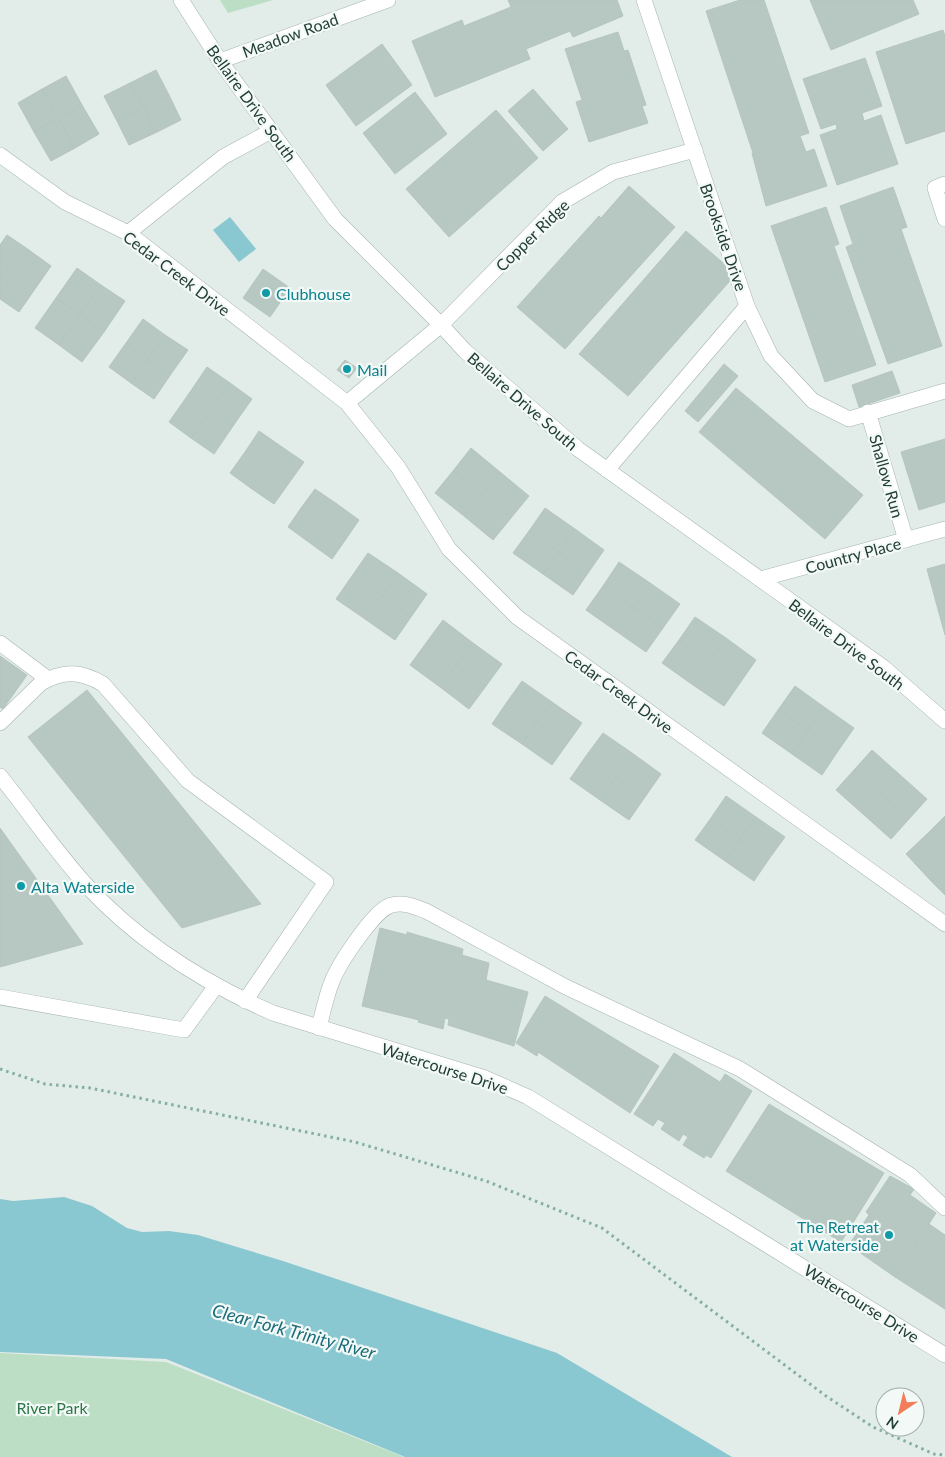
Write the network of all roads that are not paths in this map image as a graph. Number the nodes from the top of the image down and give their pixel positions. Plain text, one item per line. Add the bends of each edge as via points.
1 (181, 0) edge
2 (388, 0) edge
3 (644, 0) edge
4 (220, 61) junction
5 (271, 131) junction
6 (695, 150) junction
7 (0, 156) edge
8 (945, 184) edge
9 (945, 219) edge
10 (128, 233) junction
11 (748, 306) junction
12 (441, 325) junction
13 (945, 392) edge
14 (347, 403) junction
15 (868, 412) junction
16 (607, 470) junction
17 (945, 529) edge
18 (906, 540) junction
19 (760, 579) junction
20 (0, 643) edge
21 (48, 679) junction
22 (945, 722) edge
23 (0, 723) edge
24 (0, 776) edge
25 (945, 924) edge
26 (216, 986) junction
27 (0, 997) edge
28 (245, 1001) junction
29 (319, 1028) junction
30 (945, 1208) edge
31 (945, 1355) edge

1 - 4 street, Bellaire Drive South
2 - 4 street, Meadow Road
3 - 6 street, Brookside Drive
4 - 5 street, Bellaire Drive South
5 - 10 street via 222,157
5 - 12 street, Bellaire Drive South via 335,219
6 - 11 street, Brookside Drive
6 - 12 street, Copper Ridge via 613,172 562,202
7 - 10 street, Cedar Creek Drive via 64,202
8 - 9 street via 935,188
10 - 14 street, Cedar Creek Drive
11 - 15 street, Brookside Drive via 771,356 813,401 849,419
11 - 16 street
12 - 14 street
12 - 16 street, Bellaire Drive South via 465,352
13 - 15 street, Brookside Drive
14 - 25 street, Cedar Creek Drive via 398,467 449,549 517,617
15 - 18 street, Shallow Run
16 - 19 street, Bellaire Drive South
17 - 18 street, Country Place
18 - 19 street, Country Place
19 - 22 street, Bellaire Drive South via 883,667
20 - 21 street
21 - 23 street
21 - 28 street via 72,672 104,684 188,781 326,882
24 - 26 street, Watercourse Drive via 87,885 150,942
26 - 27 street via 184,1030
26 - 28 street, Watercourse Drive
28 - 29 street, Watercourse Drive
29 - 30 street via 329,989 375,916 390,905 405,903 426,911 566,987 740,1069 910,1175
29 - 31 street, Watercourse Drive via 485,1078 528,1096

